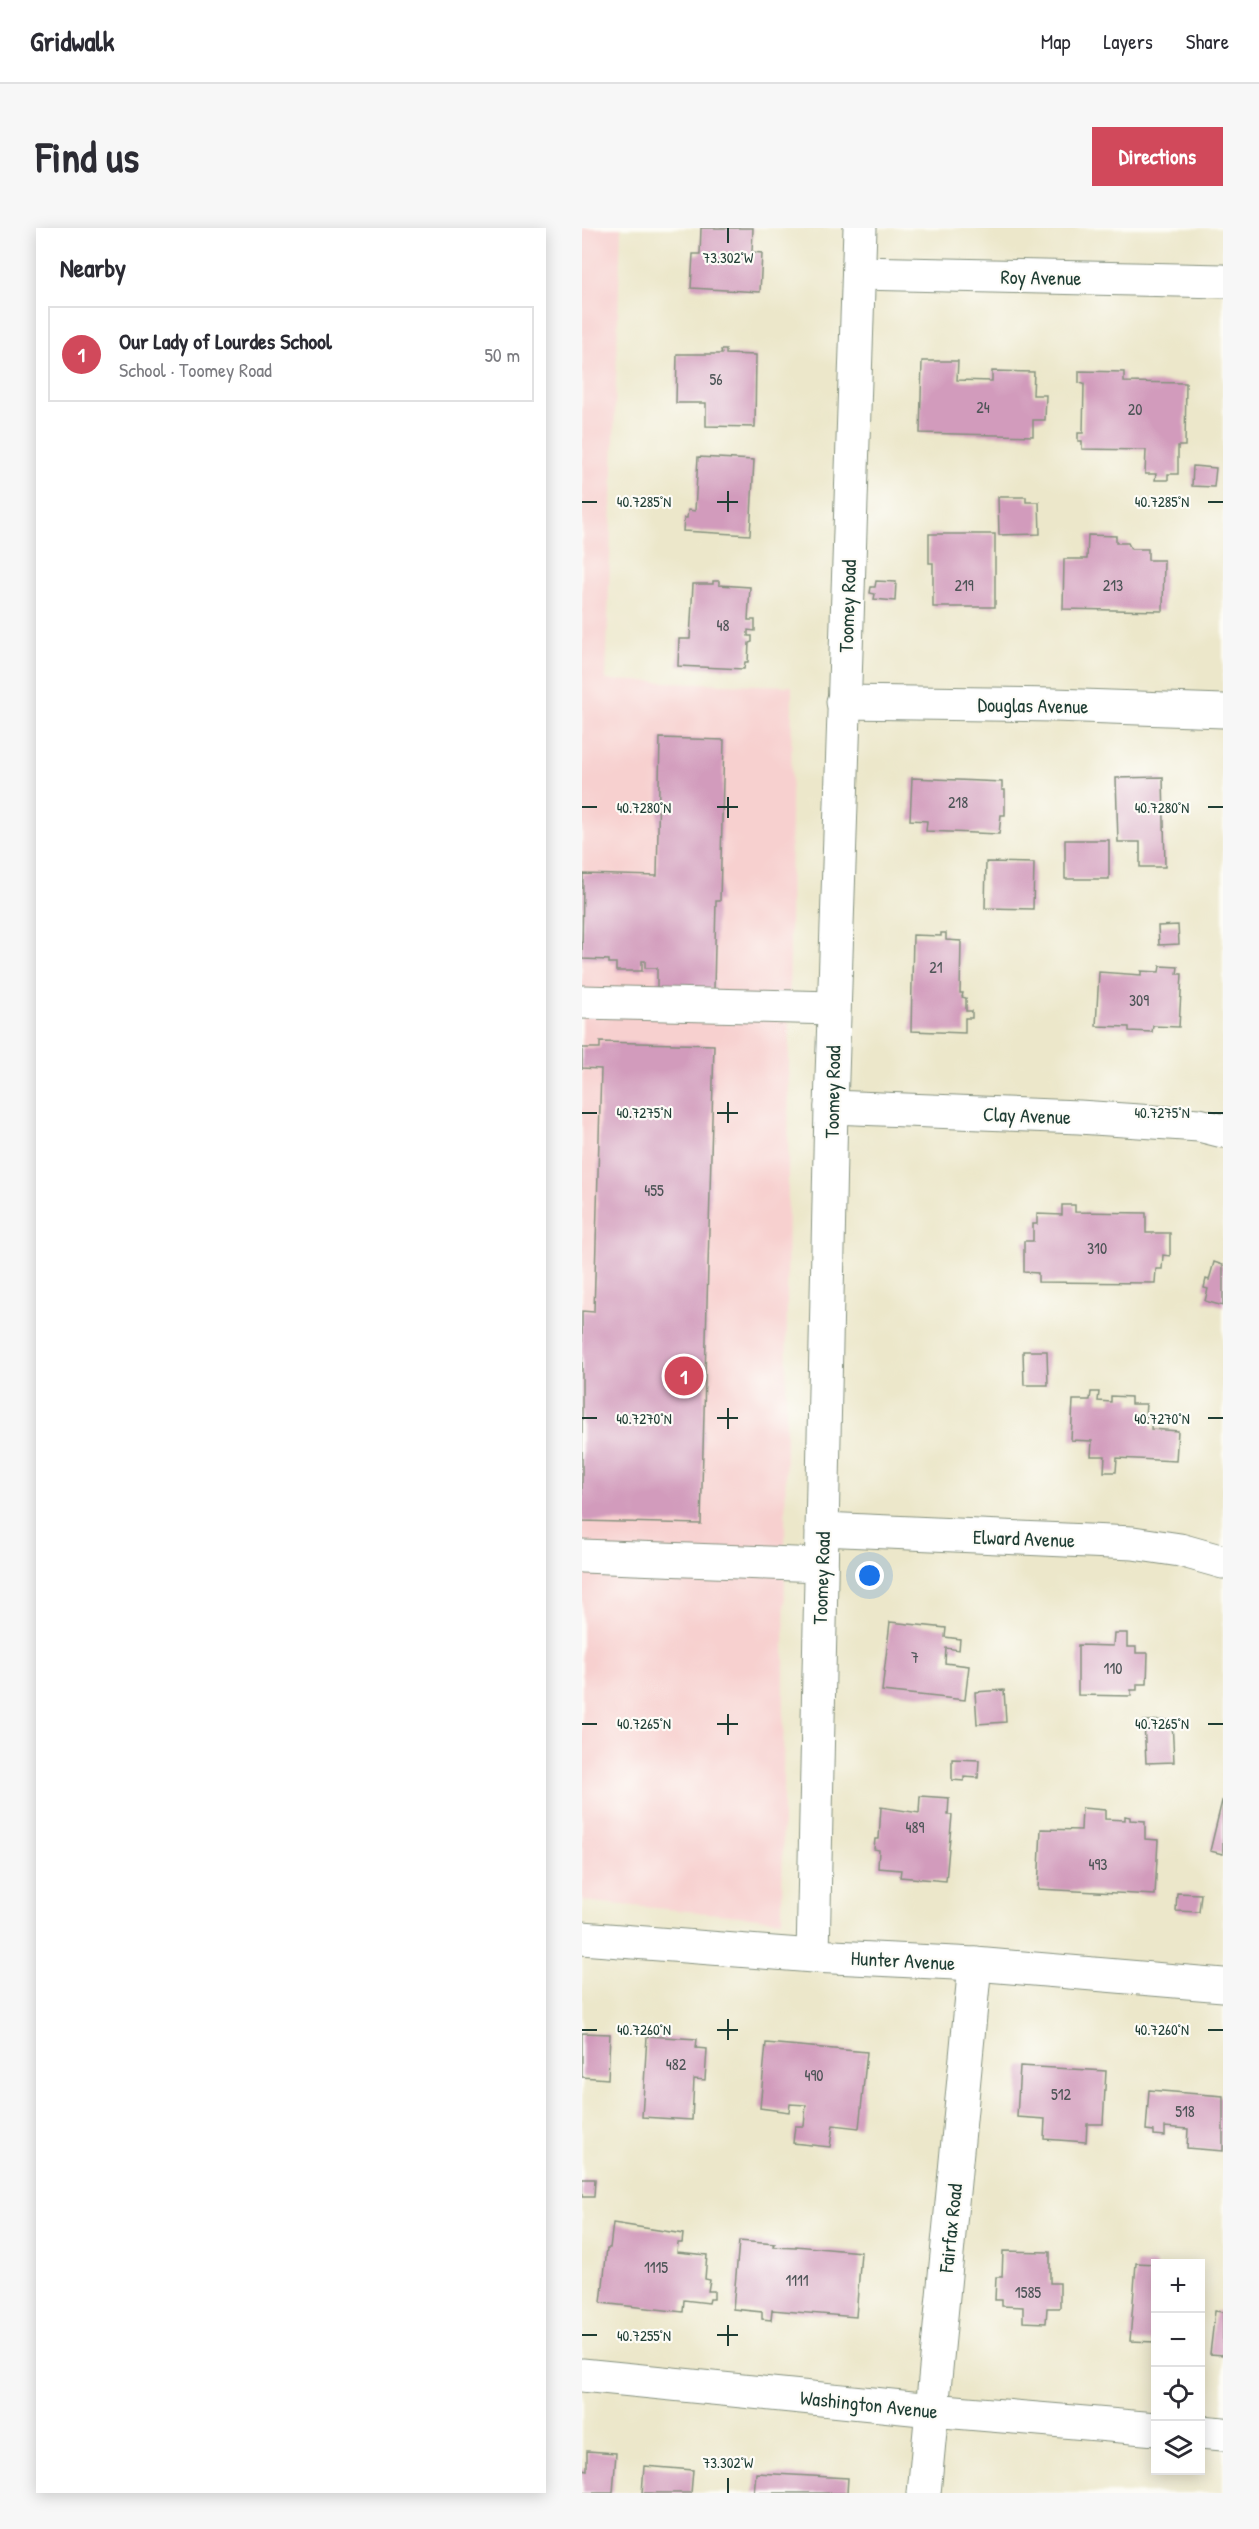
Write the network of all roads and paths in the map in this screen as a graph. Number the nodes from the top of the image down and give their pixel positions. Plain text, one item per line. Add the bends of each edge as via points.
1 (860, 228) edge
2 (860, 273) junction
3 (1223, 281) edge
4 (843, 702) junction
5 (1223, 711) edge
6 (582, 1002) edge
7 (834, 1008) junction
8 (831, 1107) junction
9 (1223, 1131) edge
10 (822, 1529) junction
11 (582, 1556) edge
12 (1223, 1562) edge
13 (821, 1564) junction
14 (582, 1938) edge
15 (813, 1956) junction
16 (975, 1964) junction
17 (1223, 1985) edge
18 (582, 2375) edge
19 (932, 2410) junction
20 (1151, 2429) edge
21 (1205, 2432) edge
22 (1223, 2434) edge
23 (924, 2493) edge

1 - 2 street, Toomey Road
2 - 3 street, Roy Avenue
2 - 4 street, Toomey Road
4 - 5 street, Douglas Avenue
4 - 7 street, Toomey Road
6 - 7 street
7 - 8 street, Toomey Road
8 - 9 street, Clay Avenue via 1127,1120 1199,1125
8 - 10 street, Toomey Road
10 - 12 street, Elward Avenue via 1133,1543
10 - 13 street, Toomey Road
11 - 13 street
13 - 15 street, Toomey Road
14 - 15 street, Hunter Avenue
15 - 16 street, Hunter Avenue
16 - 17 street, Hunter Avenue
16 - 19 street, Fairfax Road
18 - 19 street, Washington Avenue
19 - 20 street, Washington Avenue
19 - 23 street, Fairfax Road
21 - 22 street

